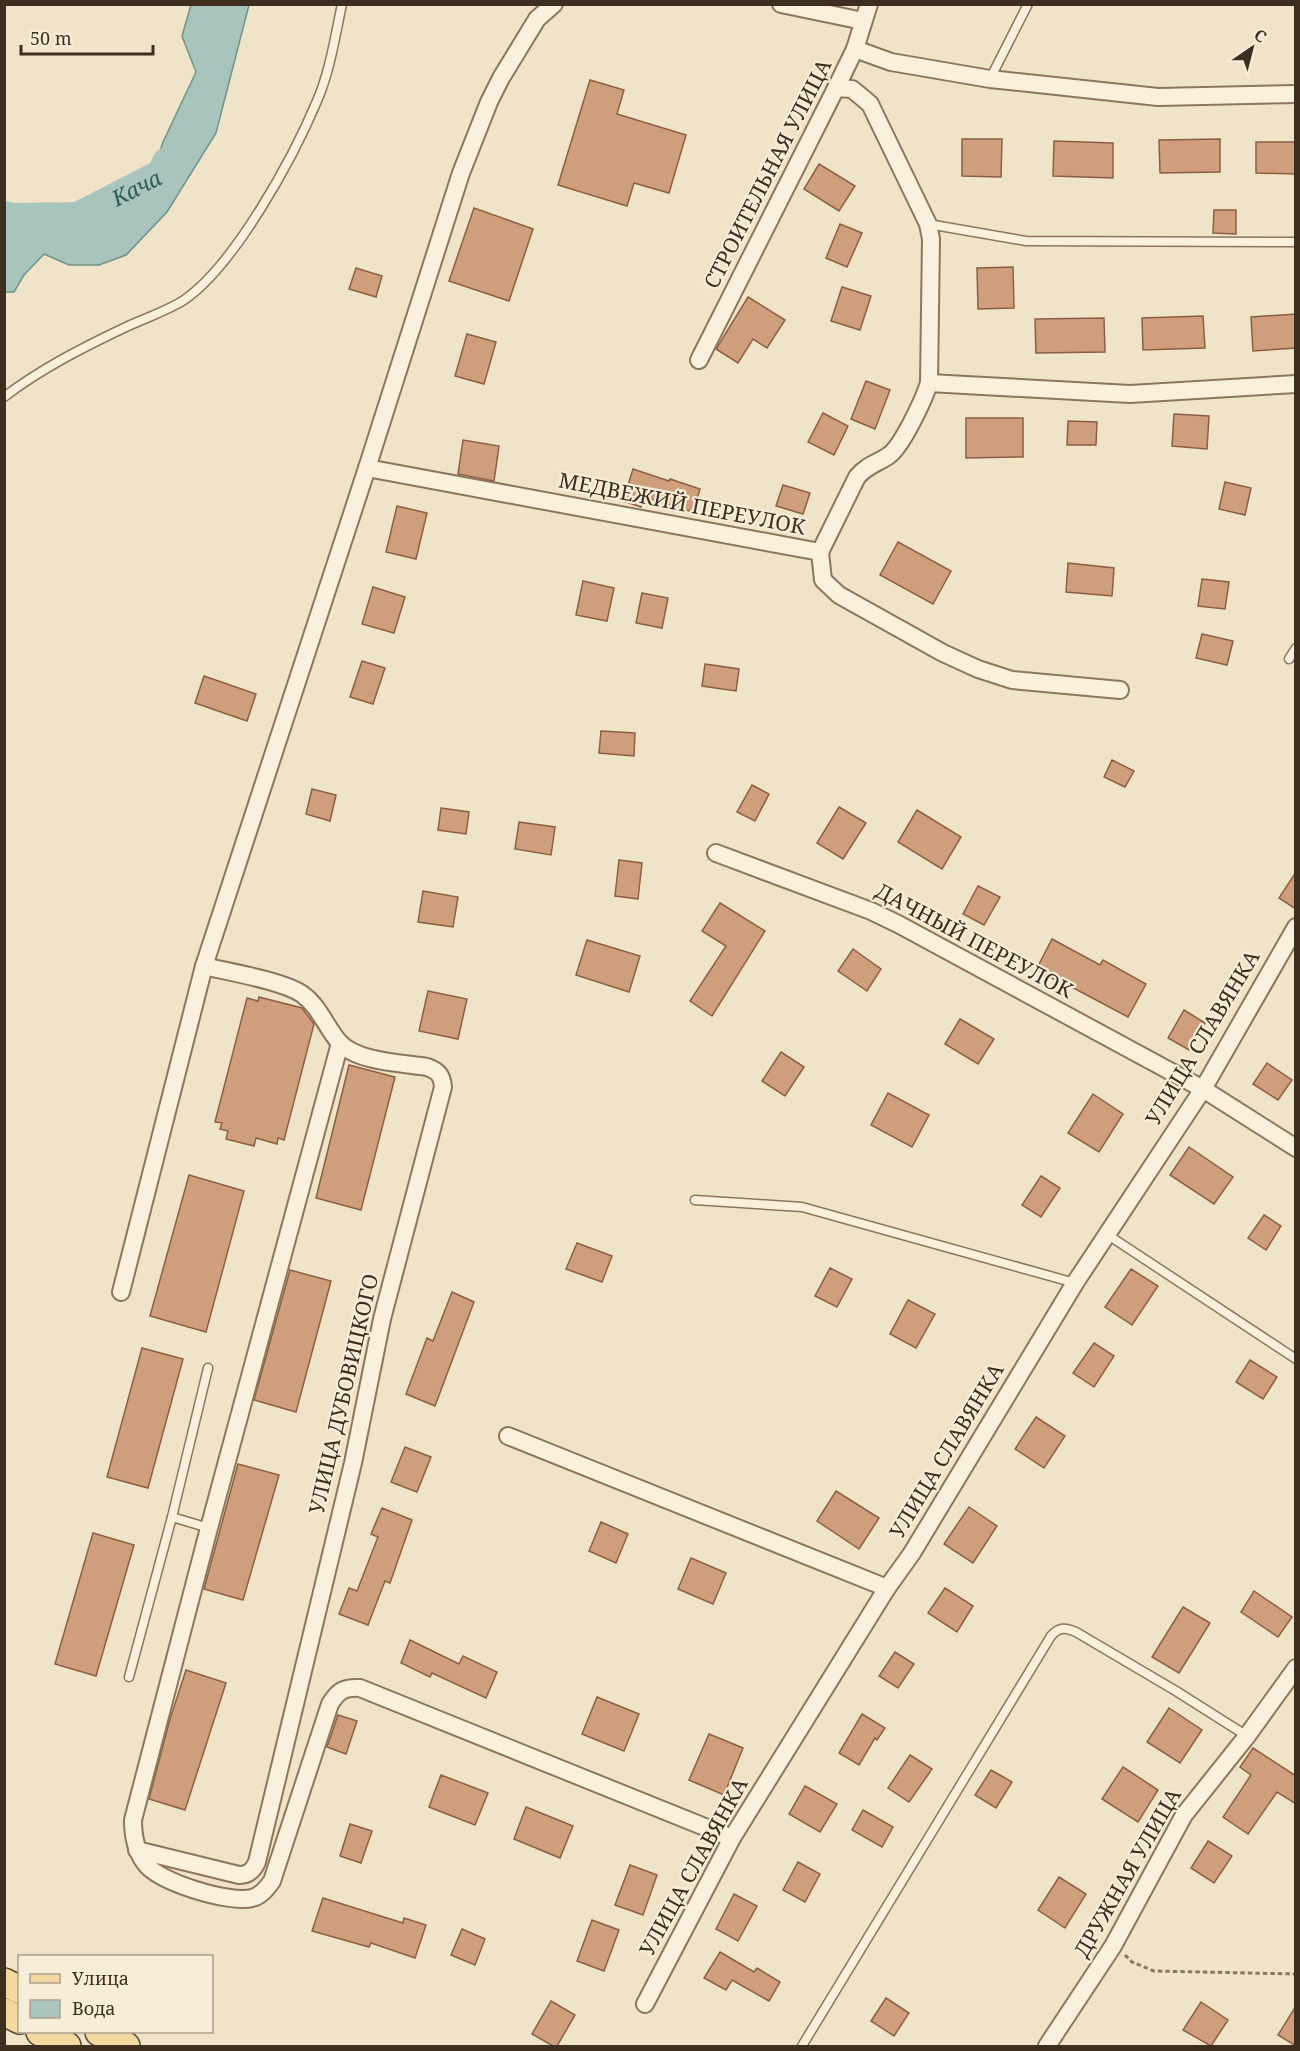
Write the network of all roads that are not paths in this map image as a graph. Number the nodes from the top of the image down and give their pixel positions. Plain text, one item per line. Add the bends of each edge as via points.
1 (342, 4) edge
2 (554, 4) edge
3 (781, 4) edge
4 (869, 4) edge
5 (1028, 4) edge
6 (863, 21) junction
7 (855, 49) junction
8 (990, 79) junction
9 (837, 88) junction
10 (1296, 94) edge
11 (928, 224) junction
12 (1296, 242) edge
13 (699, 360) dead end
14 (929, 383) junction
15 (1296, 384) edge
16 (4, 397) edge
17 (367, 468) junction
18 (820, 552) junction
19 (1296, 648) edge
20 (1289, 659) dead end
21 (1120, 690) dead end
22 (716, 853) dead end
23 (1296, 927) edge
24 (204, 966) junction
25 (339, 1043) junction
26 (1203, 1089) junction
27 (1296, 1148) edge
28 (695, 1200) dead end
29 (1108, 1235) junction
30 (1075, 1283) junction
31 (121, 1292) dead end
32 (1296, 1359) edge
33 (208, 1368) dead end
34 (508, 1436) dead end
35 (172, 1517) junction
36 (208, 1528) junction
37 (887, 1588) junction
38 (1296, 1668) edge
39 (129, 1677) dead end
40 (1247, 1736) junction
41 (732, 1838) junction
42 (137, 1850) junction
43 (4, 1982) edge
44 (18, 1989) edge
45 (645, 2004) dead end
46 (4, 2012) edge
47 (18, 2019) edge
48 (44, 2033) edge
49 (103, 2033) edge
50 (68, 2046) edge
51 (126, 2046) edge
52 (802, 2046) edge
53 (1047, 2046) edge

1 - 16 lane via 318,100 285,167 213,275 183,300 69,354
2 - 17 street via 537,19 489,102 461,173
3 - 6 street
4 - 6 street, СТРОИТЕЛЬНАЯ УЛИЦА
5 - 8 lane
6 - 7 street, СТРОИТЕЛЬНАЯ УЛИЦА
7 - 8 street via 891,62
7 - 9 street, СТРОИТЕЛЬНАЯ УЛИЦА
8 - 10 street via 1158,97
9 - 11 street via 852,89 870,104
9 - 13 street, СТРОИТЕЛЬНАЯ УЛИЦА
11 - 12 lane via 1026,241
11 - 14 street
14 - 15 street via 1130,394
14 - 18 street via 925,398 896,447 889,456 865,467 857,477
17 - 18 street, МЕДВЕЖИЙ ПЕРЕУЛОК
17 - 24 street
18 - 21 street, МЕДВЕЖИЙ ПЕРЕУЛОК via 823,580 839,595 943,653 1012,680
19 - 20 lane
22 - 26 street, ДАЧНЫЙ ПЕРЕУЛОК via 898,924
23 - 26 street, УЛИЦА СЛАВЯНКА
24 - 25 street, УЛИЦА ДУБОВИЦКОГО via 303,995
24 - 31 street
25 - 36 street
25 - 42 street, УЛИЦА ДУБОВИЦКОГО via 366,1057 428,1067 442,1077 442,1087 382,1319 353,1463 257,1862 246,1875 238,1875
26 - 27 street, ДАЧНЫЙ ПЕРЕУЛОК
26 - 29 street, УЛИЦА СЛАВЯНКА
28 - 30 lane via 802,1207
29 - 30 street, УЛИЦА СЛАВЯНКА
29 - 32 lane
30 - 37 street, УЛИЦА СЛАВЯНКА
33 - 35 lane
34 - 37 street
35 - 36 lane
35 - 39 lane
36 - 42 street via 133,1820
37 - 41 street, УЛИЦА СЛАВЯНКА
38 - 40 street, ДРУЖНАЯ УЛИЦА
40 - 52 lane via 1076,1632 1058,1629
40 - 53 street, ДРУЖНАЯ УЛИЦА via 1184,1815 1113,1946
41 - 42 street via 360,1688 347,1687 330,1704 272,1881 264,1892 240,1899 185,1887 160,1876 146,1865
41 - 45 street, УЛИЦА СЛАВЯНКА
43 - 44 main road
46 - 47 main road
48 - 50 main road
49 - 51 main road

